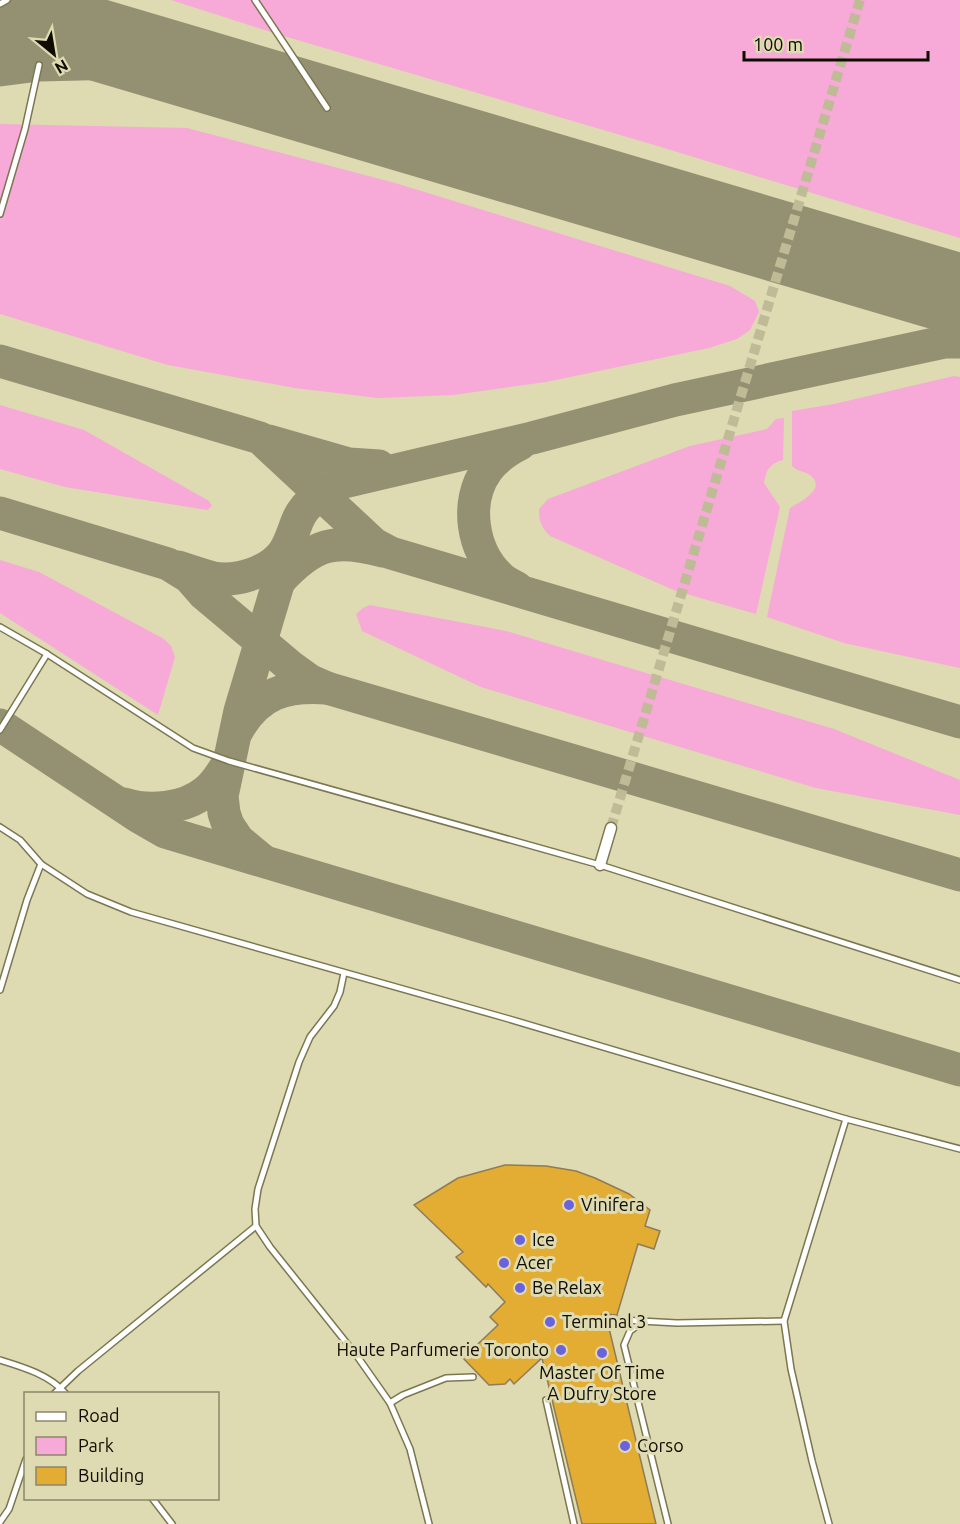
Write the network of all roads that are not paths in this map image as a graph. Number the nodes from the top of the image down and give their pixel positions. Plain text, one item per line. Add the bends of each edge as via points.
1 (8, 0) edge
2 (255, 0) edge
3 (0, 4) edge
4 (39, 65) dead end
5 (327, 108) dead end
6 (0, 214) edge
7 (0, 627) edge
8 (47, 654) junction
9 (0, 730) edge
10 (0, 827) edge
11 (611, 828) tunnel mouth
12 (41, 864) junction
13 (600, 865) junction
14 (344, 973) junction
15 (960, 980) edge
16 (0, 990) edge
17 (846, 1119) junction
18 (960, 1149) edge
19 (256, 1226) junction
20 (604, 1319) dead end
21 (644, 1321) junction
22 (784, 1321) junction
23 (0, 1360) edge
24 (473, 1377) dead end
25 (60, 1387) junction
26 (56, 1392) edge
27 (64, 1392) edge
28 (546, 1400) dead end
29 (390, 1403) junction
30 (24, 1465) edge
31 (154, 1500) edge
32 (0, 1522) edge
33 (172, 1524) edge
34 (429, 1524) edge
35 (574, 1524) edge
36 (668, 1524) edge
37 (830, 1524) edge

1 - 3 lane
2 - 5 lane
4 - 6 lane
7 - 8 lane
8 - 9 lane
8 - 13 lane via 193,748
10 - 12 lane via 20,840
11 - 13 street
12 - 14 lane via 87,894 130,912
12 - 16 lane
13 - 15 lane
14 - 17 lane
14 - 19 lane via 334,1006 310,1037 299,1062 258,1189
17 - 18 lane
17 - 22 lane
19 - 25 lane
19 - 29 lane
20 - 21 lane
21 - 22 lane
21 - 36 lane via 630,1331 624,1345
22 - 37 lane via 791,1369
23 - 25 lane via 27,1368
24 - 29 lane via 446,1378
25 - 26 lane
25 - 27 lane
28 - 35 lane
29 - 34 lane via 410,1449
30 - 32 lane via 9,1509
31 - 33 lane

